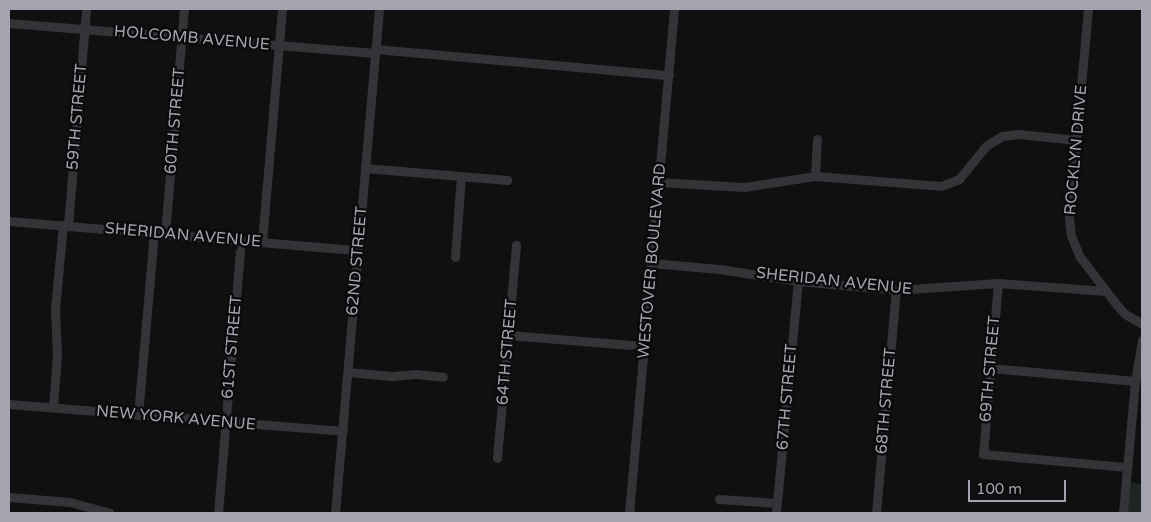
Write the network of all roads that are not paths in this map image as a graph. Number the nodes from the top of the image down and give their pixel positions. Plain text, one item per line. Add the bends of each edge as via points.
1 (86, 9) edge
2 (184, 9) edge
3 (282, 9) edge
4 (379, 9) edge
5 (674, 9) edge
6 (1088, 9) edge
7 (9, 23) edge
8 (84, 29) junction
9 (182, 37) junction
10 (279, 45) junction
11 (375, 51) junction
12 (669, 75) junction
13 (817, 139) dead end
14 (1076, 140) junction
15 (365, 168) junction
16 (462, 176) junction
17 (815, 176) junction
18 (507, 180) dead end
19 (659, 182) junction
20 (9, 221) edge
21 (66, 225) junction
22 (154, 233) junction
23 (165, 234) junction
24 (241, 240) junction
25 (262, 242) junction
26 (516, 245) dead end
27 (358, 250) junction
28 (455, 257) dead end
29 (651, 263) junction
30 (798, 280) junction
31 (998, 283) junction
32 (896, 290) junction
33 (1106, 292) junction
34 (1142, 324) edge
35 (508, 335) junction
36 (1142, 340) edge
37 (644, 346) junction
38 (990, 368) junction
39 (348, 372) junction
40 (443, 376) dead end
41 (1135, 381) junction
42 (9, 404) edge
43 (52, 407) junction
44 (138, 415) junction
45 (226, 422) junction
46 (343, 431) junction
47 (498, 458) dead end
48 (1128, 467) junction
49 (9, 497) edge
50 (720, 499) dead end
51 (777, 503) junction
52 (110, 513) edge
53 (218, 513) edge
54 (335, 513) edge
55 (629, 513) edge
56 (776, 513) edge
57 (876, 513) edge
58 (1123, 513) edge

1 - 8 street, 59TH STREET
2 - 9 street, 60TH STREET
3 - 10 street
4 - 11 street, 62ND STREET
5 - 12 street, WESTOVER BOULEVARD
6 - 14 street, ROCKLYN DRIVE
7 - 8 street, HOLCOMB AVENUE
8 - 9 street, HOLCOMB AVENUE
8 - 21 street, 59TH STREET
9 - 10 street, HOLCOMB AVENUE
9 - 23 street, 60TH STREET
10 - 11 street, HOLCOMB AVENUE
10 - 25 street
11 - 12 street, HOLCOMB AVENUE
11 - 15 street, 62ND STREET
12 - 19 street, WESTOVER BOULEVARD
13 - 17 street
14 - 17 street via 1019,134 1002,136 986,146 960,179 941,186
14 - 33 street, ROCKLYN DRIVE via 1069,218 1071,236 1080,257
15 - 16 street
15 - 27 street, 62ND STREET
16 - 18 street
16 - 28 street
17 - 19 street via 744,187
19 - 29 street, WESTOVER BOULEVARD
20 - 21 street, SHERIDAN AVENUE
21 - 22 street, SHERIDAN AVENUE
21 - 43 street, 59TH STREET via 55,309 57,355
22 - 23 street, SHERIDAN AVENUE
22 - 44 street
23 - 24 street, SHERIDAN AVENUE
24 - 25 street, SHERIDAN AVENUE
24 - 45 street, 61ST STREET
25 - 27 street, SHERIDAN AVENUE
26 - 35 street, 64TH STREET
27 - 39 street, 62ND STREET
29 - 30 street, SHERIDAN AVENUE via 719,268
29 - 37 street, WESTOVER BOULEVARD
30 - 32 street, SHERIDAN AVENUE
30 - 51 street, 67TH STREET
31 - 32 street, SHERIDAN AVENUE
31 - 33 street, SHERIDAN AVENUE
31 - 38 street, 69TH STREET
32 - 57 street, 68TH STREET
33 - 34 street, ROCKLYN DRIVE via 1125,314
35 - 37 street
35 - 47 street, 64TH STREET
36 - 41 street
37 - 55 street, WESTOVER BOULEVARD
38 - 41 street
38 - 48 street, 69TH STREET via 983,454
39 - 40 street
39 - 46 street, 62ND STREET
41 - 48 street
42 - 43 street, NEW YORK AVENUE
43 - 44 street, NEW YORK AVENUE
44 - 45 street, NEW YORK AVENUE
45 - 46 street, NEW YORK AVENUE
45 - 53 street, 61ST STREET
46 - 54 street, 62ND STREET
48 - 58 street
49 - 52 street via 70,502
50 - 51 street
51 - 56 street, 67TH STREET

